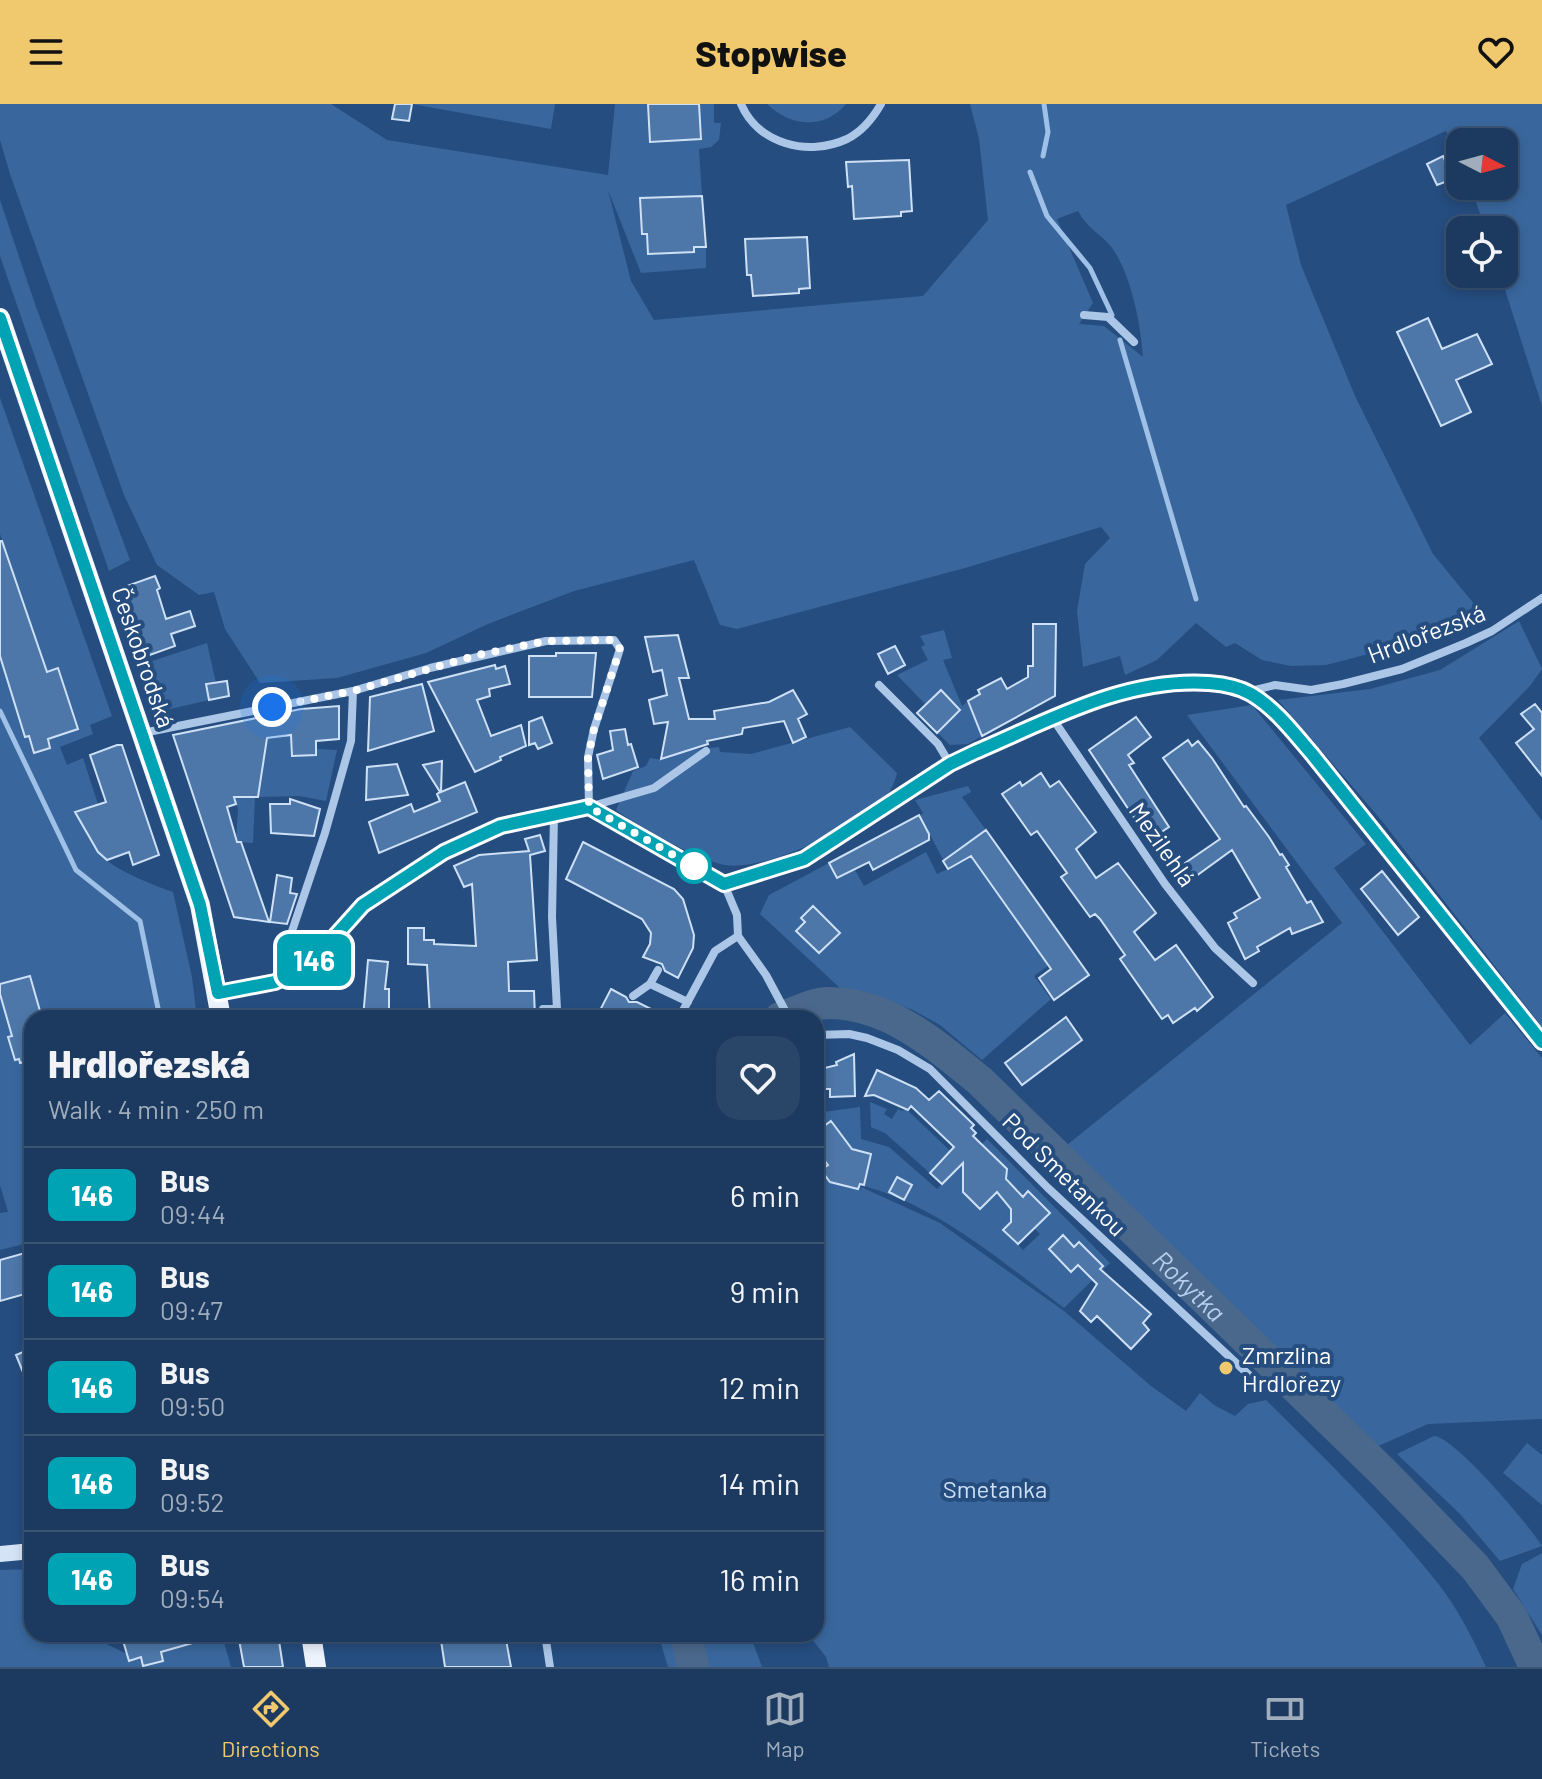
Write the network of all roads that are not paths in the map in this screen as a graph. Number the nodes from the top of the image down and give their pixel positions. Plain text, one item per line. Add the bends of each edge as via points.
1 (741, 104) edge
2 (881, 104) edge
3 (1084, 315) dead end
4 (0, 318) edge
5 (1134, 342) dead end
6 (1542, 598) edge
7 (879, 685) dead end
8 (353, 691) junction
9 (1247, 692) junction
10 (1053, 719) junction
11 (143, 733) junction
12 (706, 751) dead end
13 (950, 764) junction
14 (589, 807) junction
15 (554, 815) junction
16 (724, 884) junction
17 (738, 936) junction
18 (658, 970) dead end
19 (284, 976) junction
20 (1253, 983) dead end
21 (650, 984) junction
22 (218, 993) junction
23 (633, 996) dead end
24 (688, 1002) junction
25 (543, 1009) dead end
26 (220, 1010) edge
27 (684, 1010) edge
28 (785, 1010) edge
29 (824, 1035) edge
30 (1542, 1042) edge
31 (1263, 1388) dead end
32 (24, 1552) edge
33 (0, 1554) edge
34 (312, 1642) edge
35 (546, 1642) edge
36 (316, 1667) edge
37 (550, 1667) edge

1 - 2 street via 760,131 788,146 815,147 847,139
3 - 5 street via 1108,317
4 - 11 main road, Českobrodská
6 - 9 street, Hrdlořezská via 1492,631 1402,669 1311,690 1275,685
7 - 13 street via 938,744
8 - 11 street
8 - 14 street via 546,641 614,640 620,649 588,757
8 - 19 street via 351,741 285,952
9 - 10 street, Hrdlořezská via 1218,684 1167,682 1131,688
9 - 30 street via 1272,708 1312,754
10 - 13 street, Hrdlořezská
10 - 20 street, Mezilehlá via 1165,884 1215,948
11 - 22 main road, Českobrodská via 200,905
12 - 14 street via 654,788
13 - 16 street, Hrdlořezská via 804,859
14 - 15 street
14 - 16 street
15 - 19 street via 501,826 444,852 363,905 309,965
15 - 25 street via 557,1009
16 - 17 street via 737,915
17 - 24 street via 715,951
17 - 28 street
18 - 21 street
19 - 22 street
21 - 23 street
21 - 24 street
22 - 26 main road, Českobrodská
24 - 27 street
29 - 31 street, Pod Smetankou via 867,1038 930,1069 1048,1188
32 - 33 main road
34 - 36 main road
35 - 37 street

